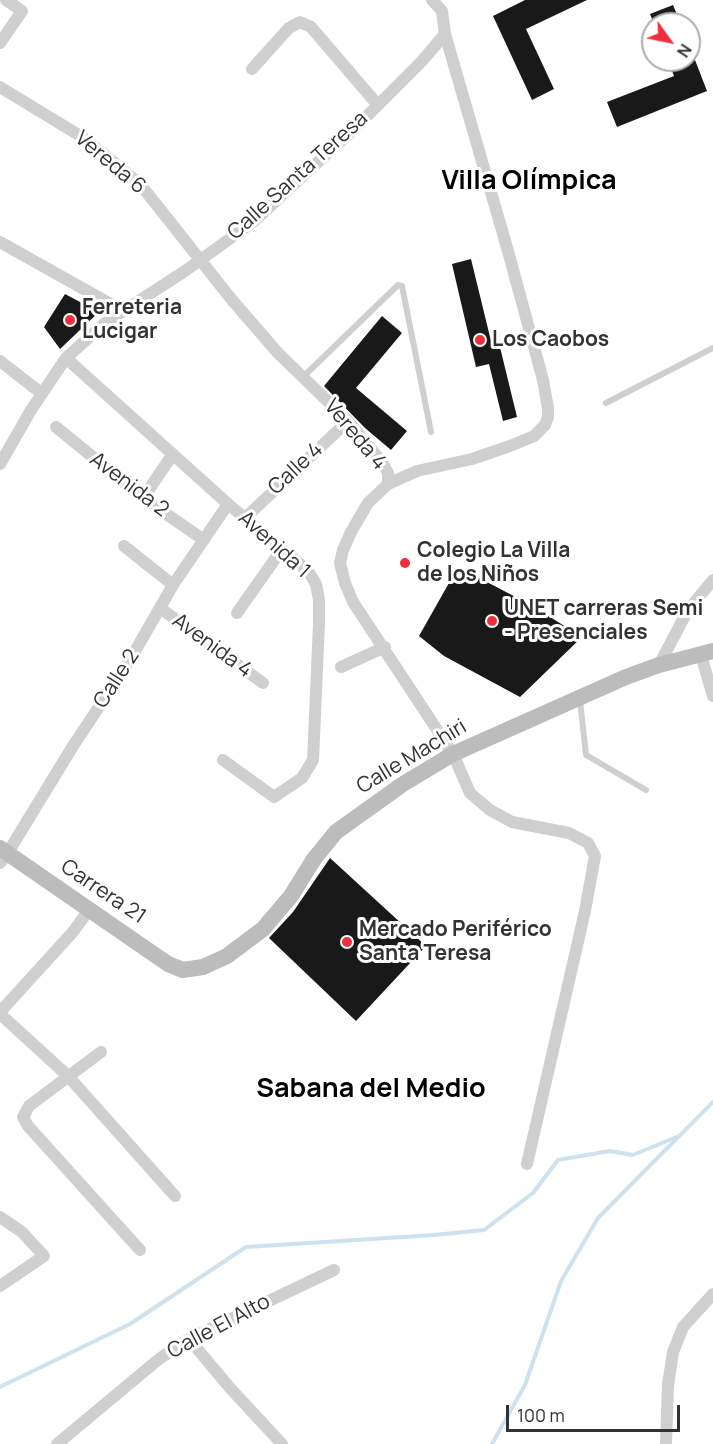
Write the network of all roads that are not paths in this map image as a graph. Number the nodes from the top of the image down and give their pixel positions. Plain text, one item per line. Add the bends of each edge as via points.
1 (6, 0) edge
2 (432, 0) edge
3 (445, 34) junction
4 (0, 43) edge
5 (252, 69) dead end
6 (0, 87) edge
7 (377, 104) junction
8 (0, 242) edge
9 (200, 259) junction
10 (123, 312) junction
11 (713, 348) edge
12 (66, 358) junction
13 (0, 361) edge
14 (303, 378) junction
15 (41, 393) junction
16 (606, 403) dead end
17 (348, 421) junction
18 (56, 427) dead end
19 (431, 432) dead end
20 (173, 454) junction
21 (0, 464) edge
22 (388, 484) junction
23 (143, 498) junction
24 (228, 504) junction
25 (244, 518) junction
26 (204, 540) junction
27 (124, 546) dead end
28 (282, 549) junction
29 (713, 580) edge
30 (173, 585) junction
31 (160, 609) junction
32 (237, 613) dead end
33 (385, 648) junction
34 (707, 653) edge
35 (658, 665) junction
36 (341, 667) dead end
37 (262, 683) dead end
38 (713, 696) edge
39 (580, 697) junction
40 (453, 754) junction
41 (223, 760) dead end
42 (646, 790) dead end
43 (2, 855) edge
44 (89, 910) junction
45 (183, 970) joint
46 (0, 1013) edge
47 (101, 1052) dead end
48 (68, 1076) junction
49 (527, 1164) dead end
50 (175, 1196) dead end
51 (0, 1217) edge
52 (140, 1250) dead end
53 (334, 1270) dead end
54 (0, 1286) edge
55 (713, 1294) edge
56 (189, 1339) junction
57 (57, 1444) edge
58 (282, 1444) edge
59 (666, 1444) edge

1 - 4 street via 22,11
2 - 3 street via 442,11
3 - 7 street, Calle Santa Teresa
3 - 22 street via 540,370 548,417 534,436 472,459 417,471
5 - 7 street via 289,28 300,22 311,27
6 - 9 street, Vereda 6 via 87,140 140,184
7 - 9 street, Calle Santa Teresa via 253,222
8 - 10 street
9 - 10 street, Calle Santa Teresa
9 - 14 street, Vereda 4
10 - 12 street, Calle Santa Teresa
11 - 16 lane
12 - 15 street, Calle Santa Teresa
12 - 20 street, Avenida 1
13 - 15 street
14 - 17 street, Vereda 4
14 - 19 lane via 398,285 402,286
15 - 21 street, Calle Santa Teresa
17 - 22 street, Vereda 4 via 382,462
17 - 25 street, Calle 4
18 - 23 street, Avenida 2
20 - 23 street
20 - 24 street, Avenida 1
22 - 33 street, Vereda 4 via 368,503 351,532 340,563 353,602
23 - 26 street, Avenida 2
24 - 25 street, Avenida 1
24 - 26 street, Calle 2
25 - 28 street, Avenida 1
26 - 30 street, Calle 2
27 - 30 street
28 - 32 street
28 - 41 street, Avenida 1 via 310,574 319,600 313,760 302,778 274,797
29 - 35 street via 688,610
30 - 31 street, Calle 2
31 - 37 street, Avenida 4
31 - 43 street, Calle 2 via 125,656 73,746
33 - 36 street
33 - 40 street, Vereda 4
34 - 35 street, Calle Machiri
34 - 38 street
35 - 39 street, Calle Machiri
39 - 40 street, Calle Machiri
39 - 42 lane via 586,755
40 - 45 street, Calle Machiri via 336,832 291,896 251,940 203,967
40 - 49 street, Vereda 4 via 470,793 490,810 512,822 569,833 588,843 595,856
43 - 44 street, Carrera 21
44 - 45 street, Carrera 21 via 168,964
44 - 46 street
46 - 48 street
47 - 48 street
48 - 50 street
48 - 52 street via 29,1106 23,1117
51 - 54 street via 44,1256
53 - 56 street, Calle El Alto
55 - 59 street via 683,1327 673,1352
56 - 57 street, Calle El Alto via 159,1359
56 - 58 street

